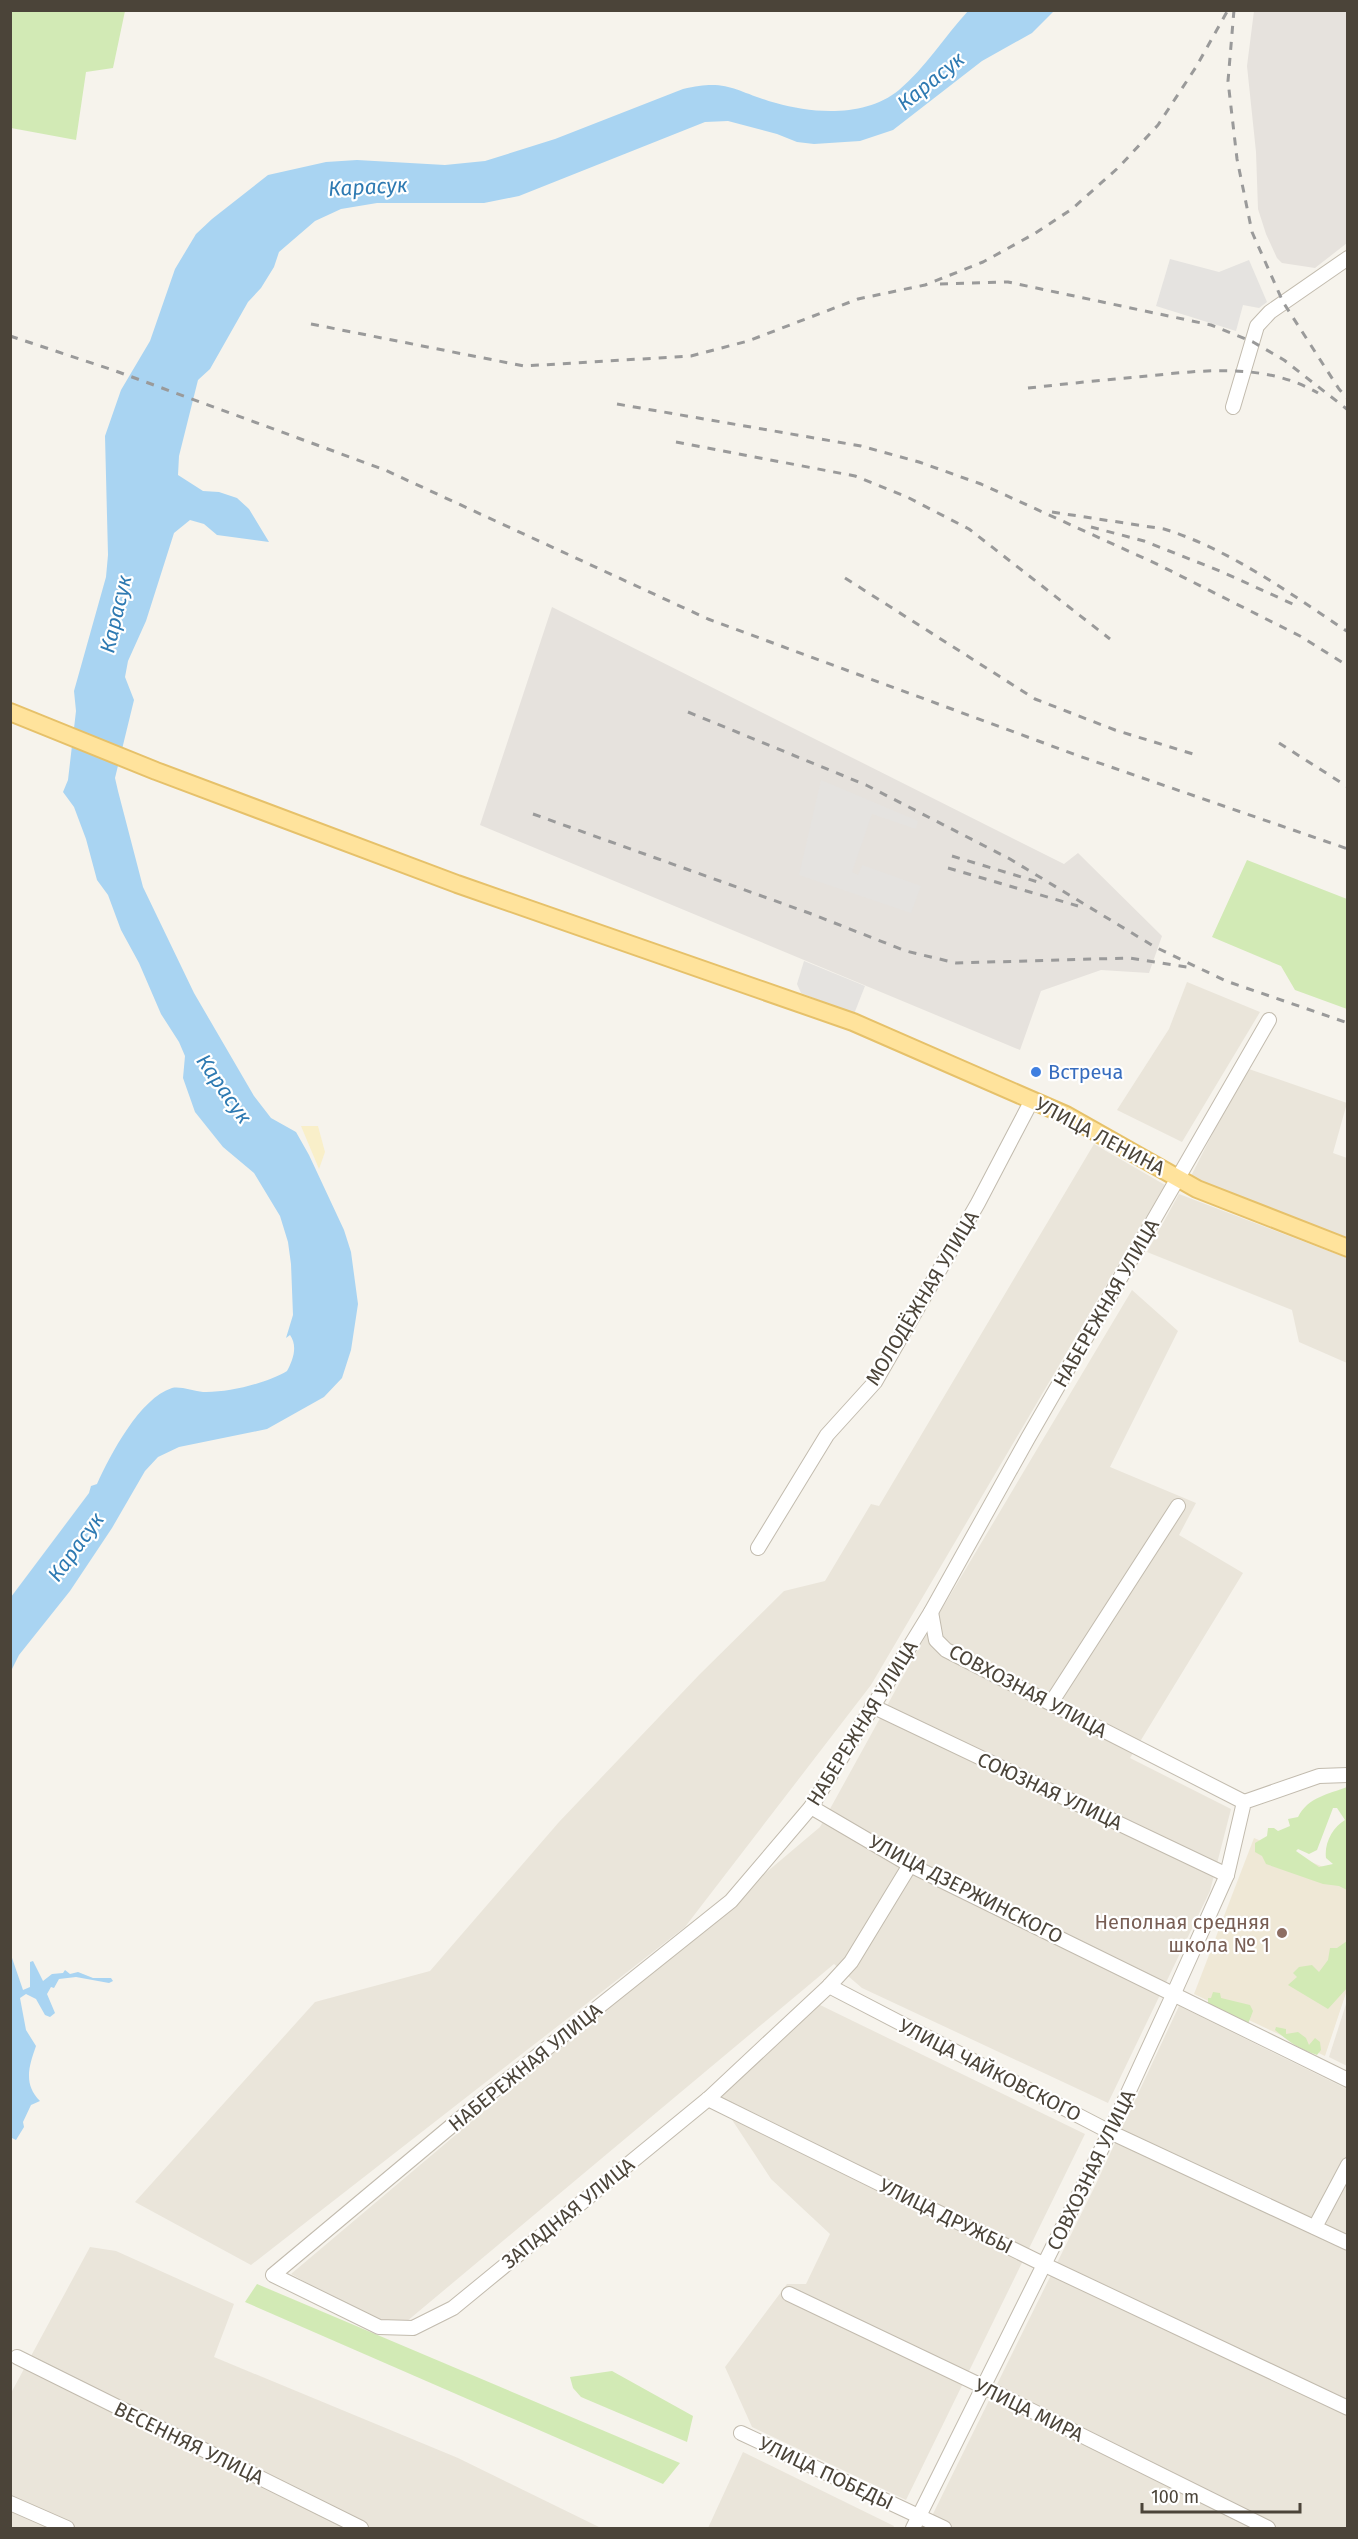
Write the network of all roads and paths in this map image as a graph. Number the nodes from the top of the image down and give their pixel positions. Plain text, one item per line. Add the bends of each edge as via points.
1 (1347, 258) edge
2 (1233, 407) dead end
3 (10, 712) edge
4 (1269, 1020) dead end
5 (1032, 1100) junction
6 (1178, 1178) junction
7 (1347, 1248) edge
8 (1178, 1506) dead end
9 (758, 1548) dead end
10 (931, 1612) junction
11 (1051, 1703) junction
12 (872, 1706) junction
13 (1347, 1775) edge
14 (1244, 1802) junction
15 (811, 1807) junction
16 (910, 1865) junction
17 (1227, 1875) junction
18 (829, 1986) junction
19 (1174, 1993) junction
20 (1347, 2079) edge
21 (708, 2099) junction
22 (1110, 2132) junction
23 (1347, 2164) edge
24 (1315, 2227) junction
25 (1347, 2243) edge
26 (1045, 2265) junction
27 (273, 2275) joint
28 (789, 2294) dead end
29 (17, 2357) dead end
30 (984, 2387) junction
31 (1347, 2408) edge
32 (741, 2433) dead end
33 (10, 2503) edge
34 (917, 2523) edge
35 (67, 2529) edge
36 (361, 2529) edge
37 (944, 2529) edge
38 (1268, 2529) edge

1 - 2 street via 1270,312 1257,326
3 - 5 main road, УЛИЦА ЛЕНИНА via 464,887 853,1022
4 - 6 street, НАБЕРЕЖНАЯ УЛИЦА
5 - 6 main road, УЛИЦА ЛЕНИНА via 1093,1129
5 - 9 street, МОЛОДЁЖНАЯ УЛИЦА via 877,1379 827,1434
6 - 7 main road, УЛИЦА ЛЕНИНА via 1236,1206
6 - 10 street, НАБЕРЕЖНАЯ УЛИЦА
8 - 11 street
10 - 11 street, СОВХОЗНАЯ УЛИЦА via 936,1640 946,1650
10 - 12 street, НАБЕРЕЖНАЯ УЛИЦА
11 - 14 street, СОВХОЗНАЯ УЛИЦА
12 - 15 street, НАБЕРЕЖНАЯ УЛИЦА
12 - 17 street, СОЮЗНАЯ УЛИЦА
13 - 14 street via 1319,1776
14 - 17 street, СОВХОЗНАЯ УЛИЦА
15 - 16 street, УЛИЦА ДЗЕРЖИНСКОГО
15 - 27 street, НАБЕРЕЖНАЯ УЛИЦА via 731,1900
16 - 18 street, ЗАПАДНАЯ УЛИЦА via 851,1962
16 - 19 street, УЛИЦА ДЗЕРЖИНСКОГО
17 - 19 street, СОВХОЗНАЯ УЛИЦА
18 - 21 street, ЗАПАДНАЯ УЛИЦА
18 - 22 street, УЛИЦА ЧАЙКОВСКОГО
19 - 20 street, УЛИЦА ДЗЕРЖИНСКОГО
19 - 22 street, СОВХОЗНАЯ УЛИЦА
21 - 26 street, УЛИЦА ДРУЖБЫ
21 - 27 street, ЗАПАДНАЯ УЛИЦА via 453,2308 413,2328 379,2327
22 - 24 street, УЛИЦА ЧАЙКОВСКОГО
22 - 26 street, СОВХОЗНАЯ УЛИЦА
23 - 24 street
24 - 25 street, УЛИЦА ЧАЙКОВСКОГО
26 - 30 street, СОВХОЗНАЯ УЛИЦА
26 - 31 street, УЛИЦА ДРУЖБЫ
28 - 30 street, УЛИЦА МИРА
29 - 36 street, ВЕСЕННЯЯ УЛИЦА
30 - 34 street, СОВХОЗНАЯ УЛИЦА
30 - 38 street, УЛИЦА МИРА
32 - 34 street, УЛИЦА ПОБЕДЫ
33 - 35 street
34 - 37 street, УЛИЦА ПОБЕДЫ

